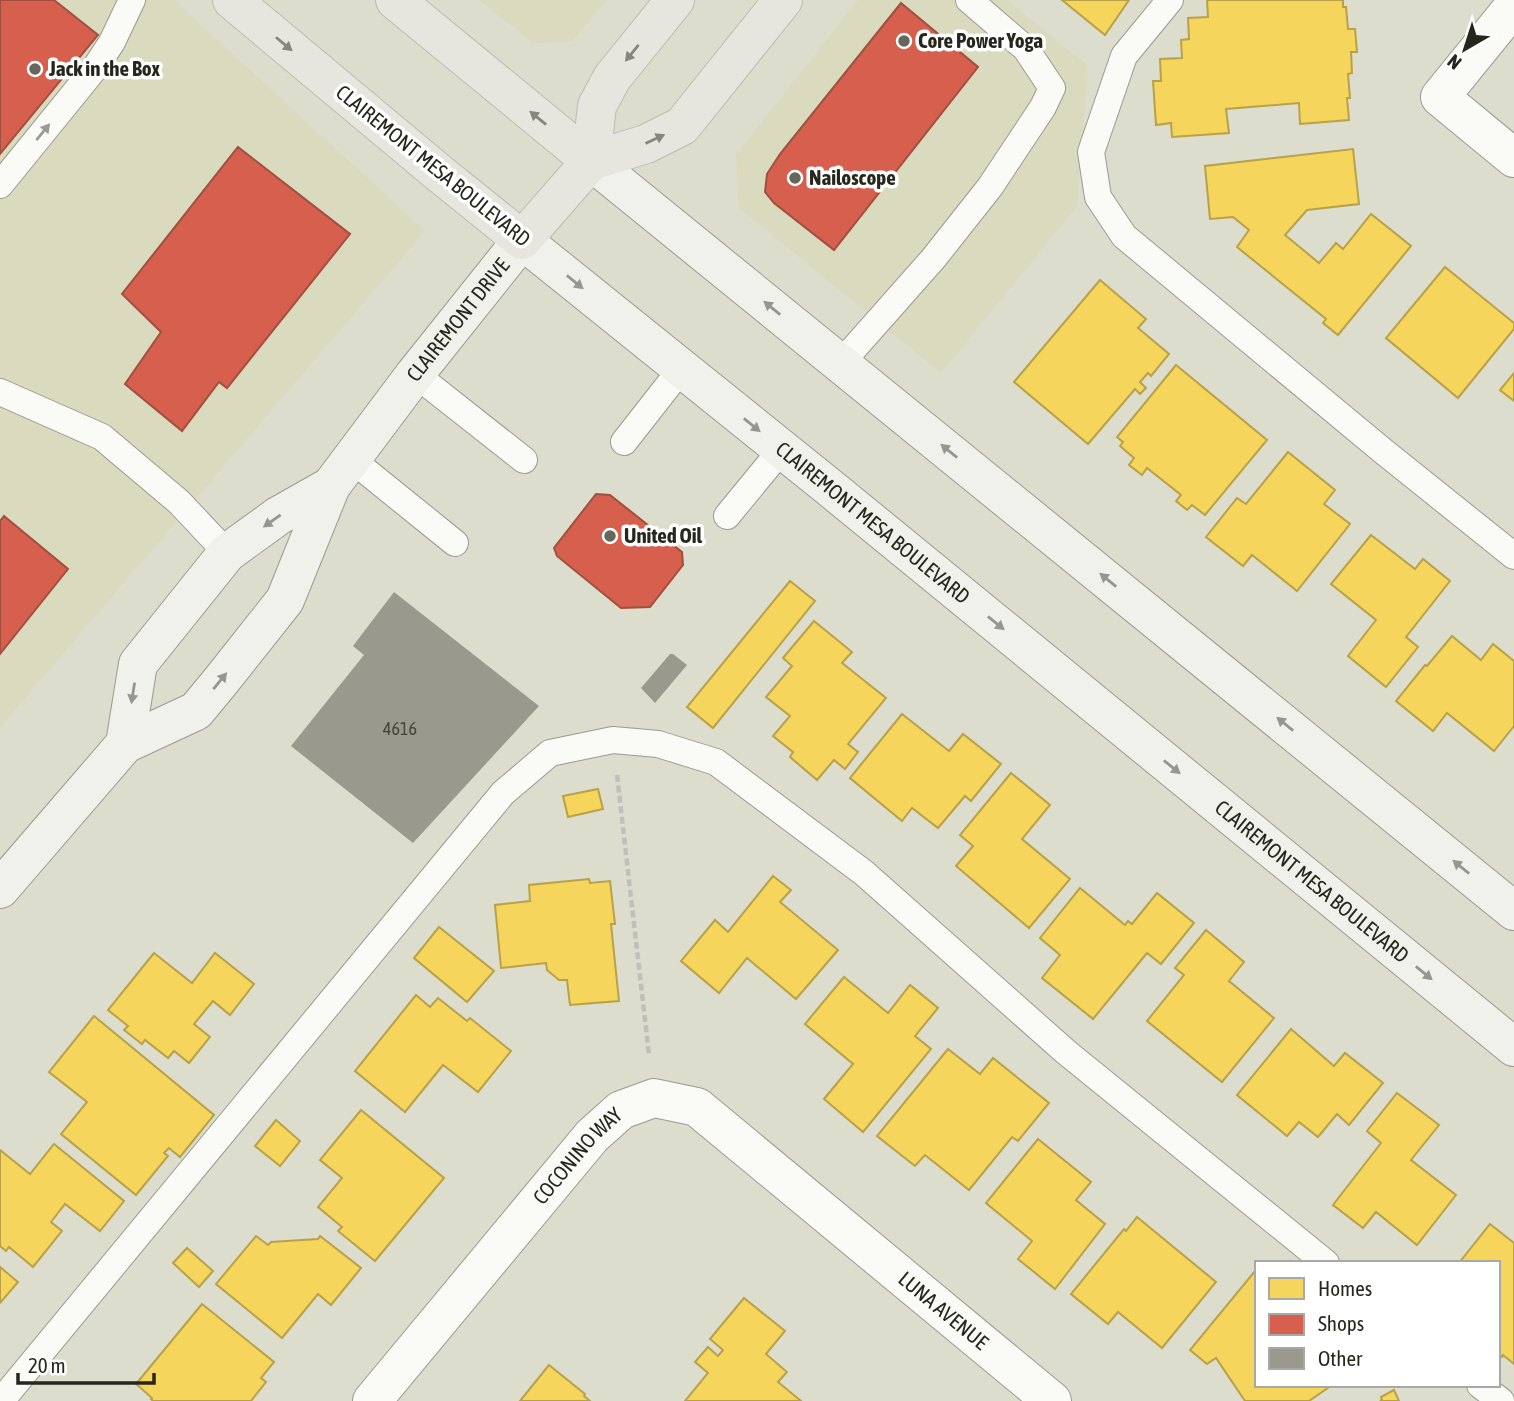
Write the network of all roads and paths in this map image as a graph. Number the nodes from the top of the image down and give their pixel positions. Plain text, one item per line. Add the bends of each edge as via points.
1 (132, 0) edge
2 (232, 0) edge
3 (395, 0) edge
4 (676, 0) edge
5 (783, 0) edge
6 (969, 0) edge
7 (1170, 0) edge
8 (1514, 6) edge
9 (1514, 158) edge
10 (591, 161) junction
11 (0, 185) edge
12 (522, 240) junction
13 (841, 363) junction
14 (682, 368) junction
15 (415, 374) junction
16 (0, 392) edge
17 (624, 442) dead end
18 (782, 449) junction
19 (524, 460) dead end
20 (341, 472) junction
21 (727, 516) dead end
22 (455, 542) dead end
23 (227, 553) junction
24 (1514, 556) edge
25 (613, 740) junction
26 (125, 744) junction
27 (0, 888) edge
28 (1514, 911) edge
29 (1514, 1047) edge
30 (654, 1098) junction
31 (1324, 1261) edge
32 (1483, 1387) edge
33 (1, 1401) edge
34 (372, 1401) edge
35 (1052, 1401) edge
36 (1501, 1401) edge

11 -> 1 lane via 95,68
2 -> 12 main road, CLAIREMONT MESA BOULEVARD
10 -> 3 main road
4 -> 10 main road via 612,78 597,106
10 -> 5 main road via 682,127
6 - 13 lane via 1027,49 1052,88 990,187
7 - 24 lane via 1124,56 1091,152 1098,198 1124,236
8 - 9 street via 1440,97
10 - 12 main road, CLAIREMONT DRIVE
13 -> 10 main road
12 -> 14 main road, CLAIREMONT MESA BOULEVARD
12 - 15 main road, CLAIREMONT DRIVE
28 -> 13 main road
14 - 17 lane
14 -> 18 main road, CLAIREMONT MESA BOULEVARD
15 - 19 lane
15 - 20 main road, CLAIREMONT DRIVE
16 - 23 lane via 102,437 179,502
18 - 21 lane
18 -> 29 main road, CLAIREMONT MESA BOULEVARD
20 - 22 lane
20 -> 23 main road, CLAIREMONT DRIVE
26 -> 20 main road, CLAIREMONT DRIVE via 196,711 269,621 285,600
23 -> 26 main road, CLAIREMONT DRIVE via 138,664
25 - 30 path
25 - 31 lane via 658,744 716,762 772,802 864,873 1066,1052
25 - 33 lane via 550,753 503,793
26 - 27 main road, CLAIREMONT DRIVE
30 - 34 street, COCONINO WAY via 621,1110 592,1136
30 - 35 street, LUNA AVENUE via 697,1107
32 - 36 lane

